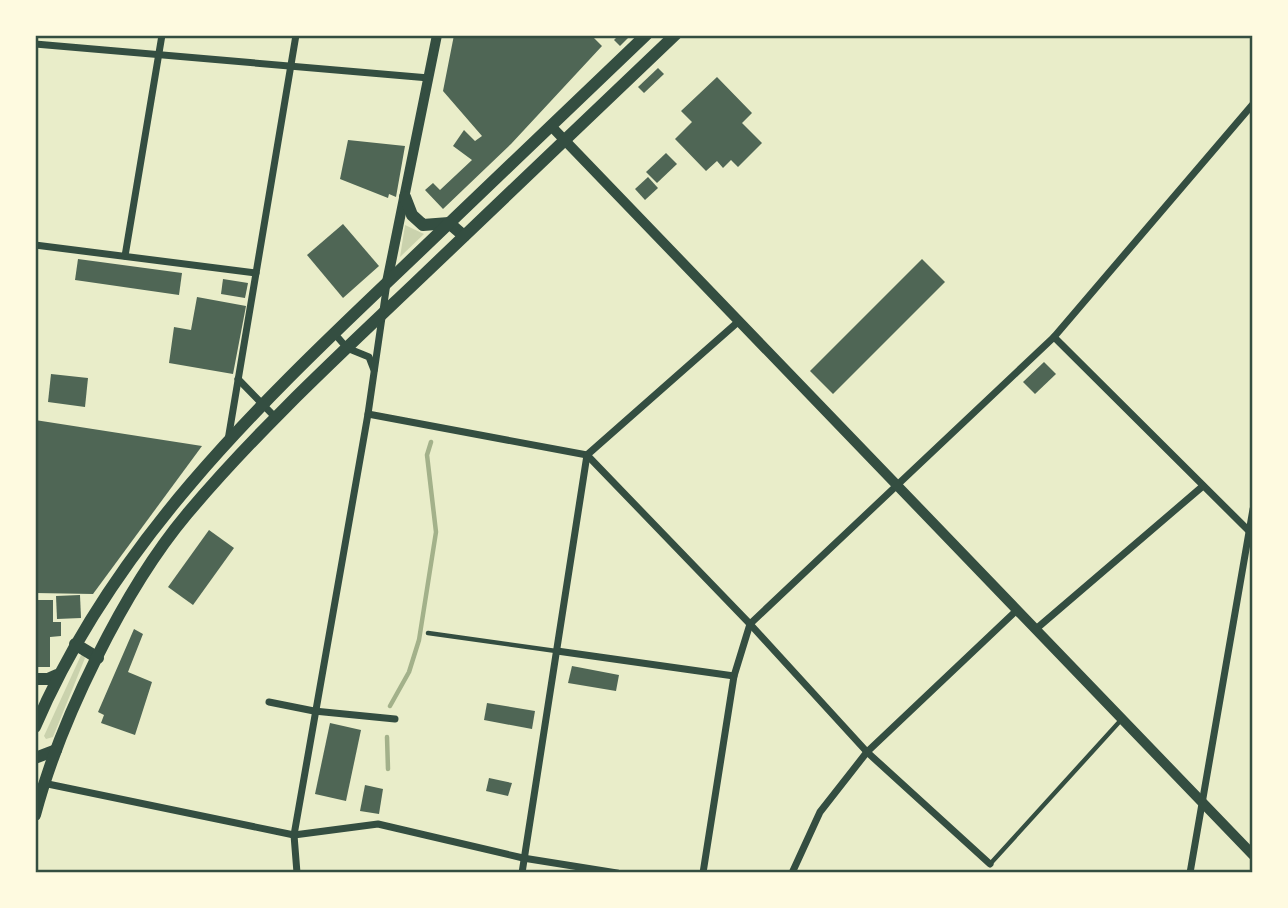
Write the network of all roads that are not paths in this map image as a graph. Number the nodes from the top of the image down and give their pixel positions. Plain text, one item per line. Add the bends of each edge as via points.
1 (162, 35) edge
2 (296, 35) edge
3 (437, 35) edge
4 (646, 35) edge
5 (675, 35) edge
6 (35, 44) edge
7 (159, 55) junction
8 (290, 66) junction
9 (429, 78) junction
10 (1253, 104) edge
11 (551, 126) junction
12 (564, 140) junction
13 (405, 197) junction
14 (449, 223) junction
15 (464, 236) junction
16 (35, 245) edge
17 (125, 256) junction
18 (256, 273) junction
19 (387, 282) junction
20 (383, 314) junction
21 (739, 321) junction
22 (333, 333) junction
23 (1054, 337) junction
24 (347, 348) junction
25 (374, 371) junction
26 (238, 379) junction
27 (260, 405) junction
28 (368, 414) junction
29 (276, 418) junction
30 (227, 440) junction
31 (587, 455) junction
32 (1203, 485) junction
33 (897, 486) junction
34 (1253, 514) edge
35 (151, 529) junction
36 (1249, 531) junction
37 (166, 541) junction
38 (1017, 610) junction
39 (750, 624) junction
40 (1035, 629) junction
41 (428, 633) dead end
42 (75, 644) junction
43 (557, 651) junction
44 (98, 658) junction
45 (57, 675) junction
46 (734, 676) junction
47 (35, 679) edge
48 (269, 702) dead end
49 (314, 712) junction
50 (395, 719) dead end
51 (1122, 719) junction
52 (35, 727) edge
53 (56, 750) junction
54 (867, 752) junction
55 (35, 758) edge
56 (43, 783) junction
57 (1204, 804) junction
58 (35, 816) edge
59 (294, 835) junction
60 (1253, 855) edge
61 (523, 858) junction
62 (990, 863) joint
63 (297, 873) edge
64 (522, 873) edge
65 (617, 873) edge
66 (703, 873) edge
67 (792, 873) edge
68 (1190, 873) edge

1 - 7 street
2 - 8 street
3 - 9 street
4 - 11 main road
5 - 12 main road
6 - 7 street
7 - 8 street
7 - 17 street
8 - 9 street
8 - 18 street
9 - 13 street
10 - 23 street
11 - 12 street
11 - 14 main road
12 - 15 main road
12 - 21 street
13 - 14 main road via 412,215 424,225
13 - 19 street
14 - 15 main road
14 - 19 main road
15 - 20 main road
16 - 17 street
17 - 18 street
18 - 26 street
19 - 20 street
19 - 22 main road
20 - 24 main road
20 - 25 street
21 - 31 street
21 - 33 street
22 - 24 street
22 - 27 main road
23 - 32 street
23 - 33 street
24 - 25 street via 369,357
24 - 29 main road
25 - 28 street
26 - 27 street
26 - 30 street
27 - 29 street
27 - 30 main road
28 - 31 street
28 - 49 street
29 - 37 main road
30 - 35 main road
31 - 39 street
31 - 43 street
32 - 36 street
32 - 40 street
33 - 38 street
33 - 39 street
34 - 36 street
35 - 37 main road
35 - 42 main road
36 - 57 street
37 - 44 main road
38 - 40 street
38 - 54 street
39 - 46 street
39 - 54 street
40 - 51 street
41 - 43 lane
42 - 44 main road
42 - 45 main road
43 - 46 street
43 - 61 street
44 - 53 main road
45 - 47 main road
45 - 52 main road
46 - 66 street
48 - 49 street
49 - 50 street
49 - 59 street
51 - 57 street
51 - 62 lane
53 - 55 main road
53 - 56 main road
54 - 62 street
54 - 67 street via 820,812
56 - 58 main road
56 - 59 street
57 - 60 street
57 - 68 street
59 - 61 street via 379,824
59 - 63 street
61 - 64 street
61 - 65 street

